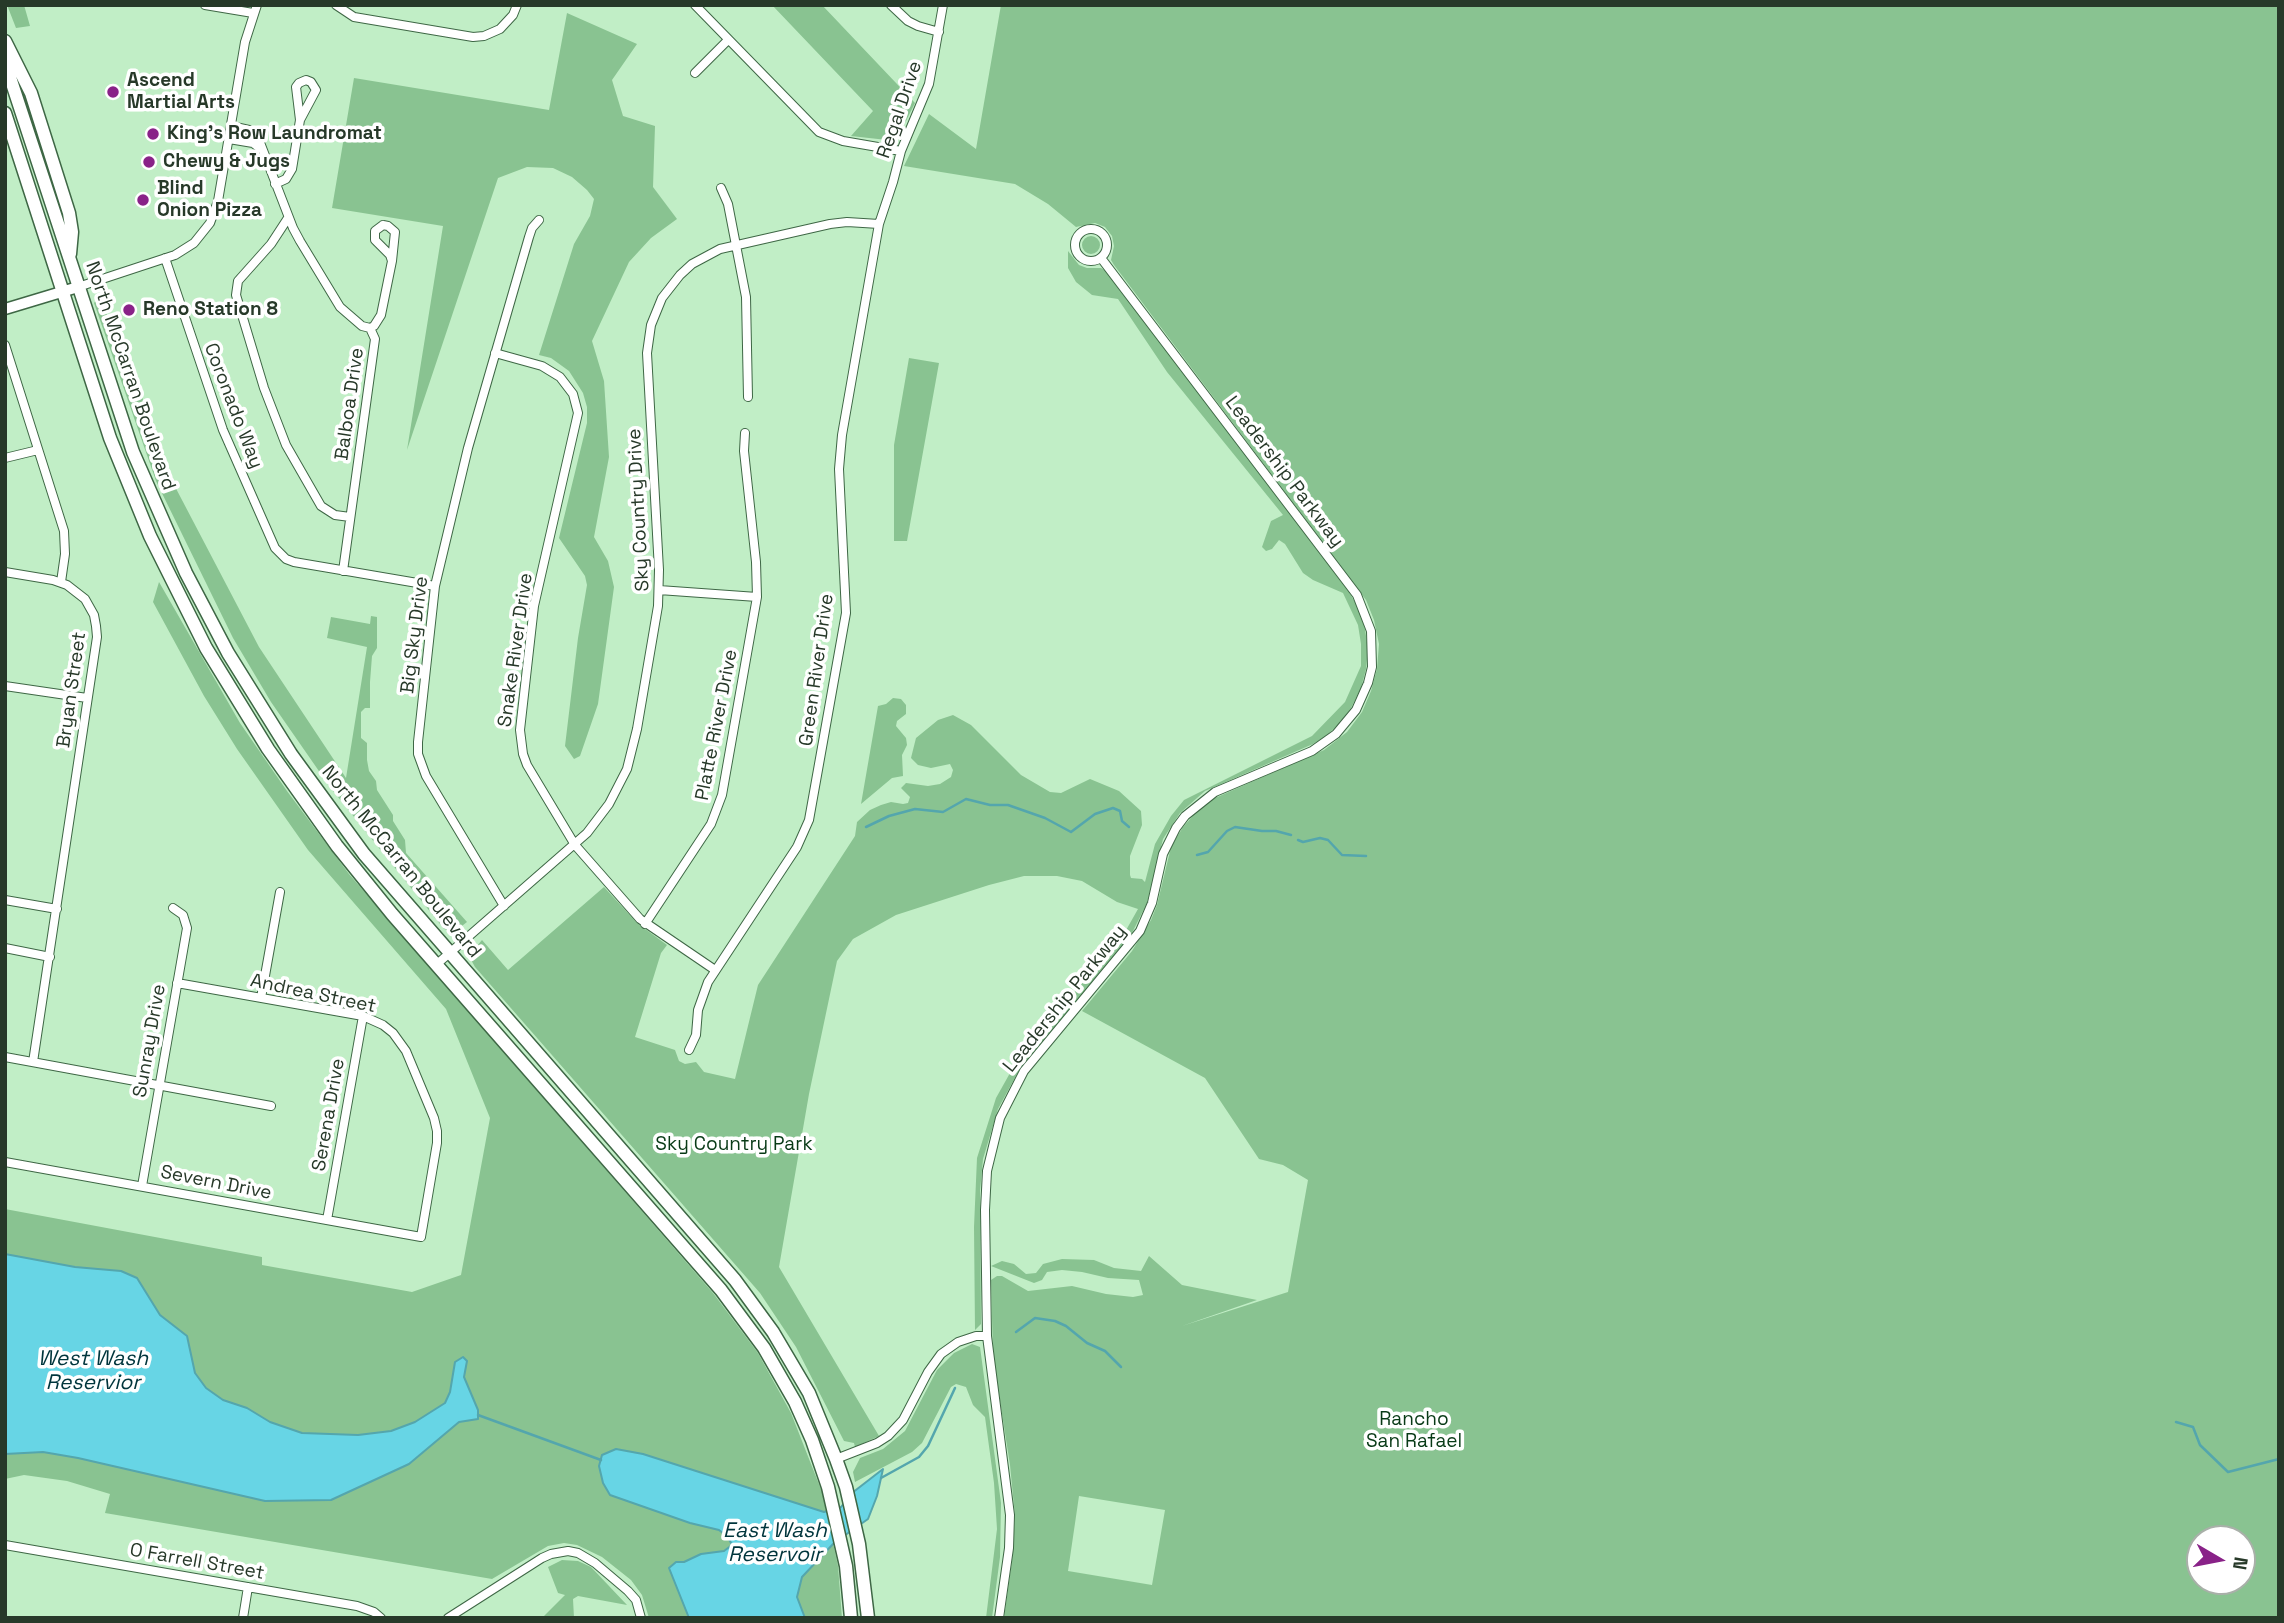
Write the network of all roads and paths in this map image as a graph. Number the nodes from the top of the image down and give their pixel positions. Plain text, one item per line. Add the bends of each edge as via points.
1 (205, 5) edge
2 (336, 5) edge
3 (517, 5) edge
4 (695, 5) edge
5 (891, 5) edge
6 (943, 5) edge
7 (255, 9) edge
8 (939, 32) junction
9 (5, 41) edge
10 (727, 41) junction
11 (5, 62) edge
12 (695, 73) dead end
13 (5, 113) edge
14 (300, 120) dead end
15 (231, 126) junction
16 (229, 139) junction
17 (263, 151) junction
18 (901, 151) junction
19 (275, 184) junction
20 (721, 188) dead end
21 (288, 218) junction
22 (540, 220) dead end
23 (879, 224) junction
24 (736, 244) junction
25 (165, 258) junction
26 (1101, 258) junction
27 (70, 261) junction
28 (392, 261) dead end
29 (78, 287) junction
30 (63, 292) junction
31 (5, 309) edge
32 (370, 328) junction
33 (5, 345) edge
34 (495, 353) junction
35 (748, 397) dead end
36 (745, 433) dead end
37 (38, 450) junction
38 (5, 458) edge
39 (350, 517) junction
40 (343, 571) junction
41 (5, 572) edge
42 (61, 582) junction
43 (435, 586) junction
44 (659, 590) junction
45 (757, 597) junction
46 (228, 653) junction
47 (214, 661) junction
48 (5, 686) edge
49 (87, 698) junction
50 (575, 845) junction
51 (279, 892) dead end
52 (5, 900) edge
53 (504, 906) junction
54 (173, 908) dead end
55 (57, 909) junction
56 (645, 923) junction
57 (5, 948) edge
58 (449, 953) junction
59 (50, 957) junction
60 (437, 964) junction
61 (715, 970) junction
62 (177, 983) junction
63 (261, 998) junction
64 (363, 1016) junction
65 (688, 1050) dead end
66 (5, 1057) edge
67 (33, 1062) junction
68 (158, 1086) junction
69 (271, 1106) dead end
70 (5, 1162) edge
71 (142, 1186) junction
72 (327, 1220) junction
73 (421, 1237) joint
74 (987, 1336) junction
75 (812, 1440) junction
76 (836, 1459) junction
77 (821, 1465) junction
78 (846, 1488) junction
79 (5, 1545) edge
80 (248, 1587) junction
81 (243, 1618) edge
82 (381, 1618) edge
83 (449, 1618) edge
84 (640, 1618) edge
85 (851, 1618) edge
86 (868, 1618) edge
87 (999, 1618) edge

1 - 7 street
2 - 3 street via 355,18 474,37 500,29
4 - 10 street
5 - 8 street via 908,21
6 - 8 street, Regal Drive
7 - 15 street
8 - 18 street, Regal Drive via 929,83
9 - 27 main road via 31,93 69,213
10 - 12 street
10 - 18 street via 819,132
11 - 27 main road, North McCarran Boulevard
13 - 30 main road, North McCarran Boulevard
14 - 19 street via 290,174
15 - 16 street
15 - 17 street, Balboa Drive via 255,134
16 - 17 street
16 - 25 street via 210,223 185,250
17 - 19 street, Balboa Drive
18 - 23 street, Regal Drive
19 - 21 street, Balboa Drive
20 - 24 street
21 - 32 street, Balboa Drive via 340,307
21 - 39 street via 238,281 236,295 267,397 295,463 321,506
22 - 34 street, Big Sky Drive via 532,228
23 - 24 street, Sky Country Drive via 830,224
23 - 61 street, Green River Drive via 840,450 846,613 811,810 797,847
24 - 35 street via 746,297
24 - 44 street, Sky Country Drive via 705,256 680,275 662,298 651,325 647,353
25 - 29 street
25 - 40 street, Coronado Way via 223,430 275,548 286,559
26 - 26 street, Leadership Parkway via 1106,250 1104,236 1097,230 1082,231 1076,239 1077,254 1091,261
26 - 74 street, Leadership Parkway via 1357,595 1371,631 1372,667 1356,710 1336,734 1312,751 1215,792 1185,816 1163,854 1140,931 1015,1086 1000,1118 987,1171
27 - 29 main road, North McCarran Boulevard
28 - 32 street via 381,316
29 - 30 main road
29 - 46 main road, North McCarran Boulevard via 145,481
30 - 31 main road
30 - 47 main road, North McCarran Boulevard via 133,495
32 - 39 street, Balboa Drive via 375,345
33 - 37 street
34 - 43 street, Big Sky Drive
34 - 50 street, Snake River Drive via 551,370 567,384 576,403 578,423 534,606 520,730 527,765
36 - 45 street, Platte River Drive
37 - 38 street
37 - 42 street via 64,531
39 - 40 street, Balboa Drive
40 - 43 street
41 - 42 street
42 - 49 street, Bryan Street via 85,599 94,615 97,637
43 - 53 street, Big Sky Drive via 418,754 426,776
44 - 45 street
44 - 50 street, Sky Country Drive via 637,729 626,769 599,819
45 - 56 street, Platte River Drive via 718,810
46 - 47 main road
46 - 58 main road, North McCarran Boulevard via 317,792
47 - 60 main road, North McCarran Boulevard via 310,811
48 - 49 street
49 - 55 street, Bryan Street
50 - 53 street, Sky Country Drive
50 - 56 street, Snake River Drive
51 - 63 street
52 - 55 street
53 - 58 street, Sky Country Drive
54 - 62 street, Sunray Drive via 183,915 187,928
55 - 59 street, Bryan Street
56 - 61 street, Snake River Drive
57 - 59 street
58 - 60 street, Sky Country Drive
58 - 76 main road, North McCarran Boulevard via 752,1302 809,1393
59 - 67 street, Bryan Street
60 - 75 main road, North McCarran Boulevard via 739,1312 779,1372
61 - 65 street, Green River Drive via 702,995 696,1035
62 - 63 street, Andrea Street
62 - 68 street, Sunray Drive
63 - 64 street, Andrea Street
64 - 72 street, Serena Drive
64 - 73 street, Andrea Street via 400,1041 434,1118 437,1143
66 - 67 street
67 - 68 street
68 - 69 street
68 - 71 street, Sunray Drive
70 - 71 street, Severn Drive
71 - 72 street, Severn Drive
72 - 73 street, Severn Drive
74 - 76 street via 958,1342 941,1354 903,1420 888,1436
74 - 87 street, Leadership Parkway via 1010,1515
75 - 76 main road via 829,1458
75 - 77 main road, North McCarran Boulevard
76 - 78 main road, North McCarran Boulevard
77 - 78 main road via 830,1467
77 - 85 main road, North McCarran Boulevard via 841,1539
78 - 86 main road, North McCarran Boulevard
79 - 80 street, O Farrell Street
80 - 81 street
80 - 82 street, O Farrell Street via 357,1606
83 - 84 street via 542,1558 568,1551 595,1563 628,1591 636,1600

